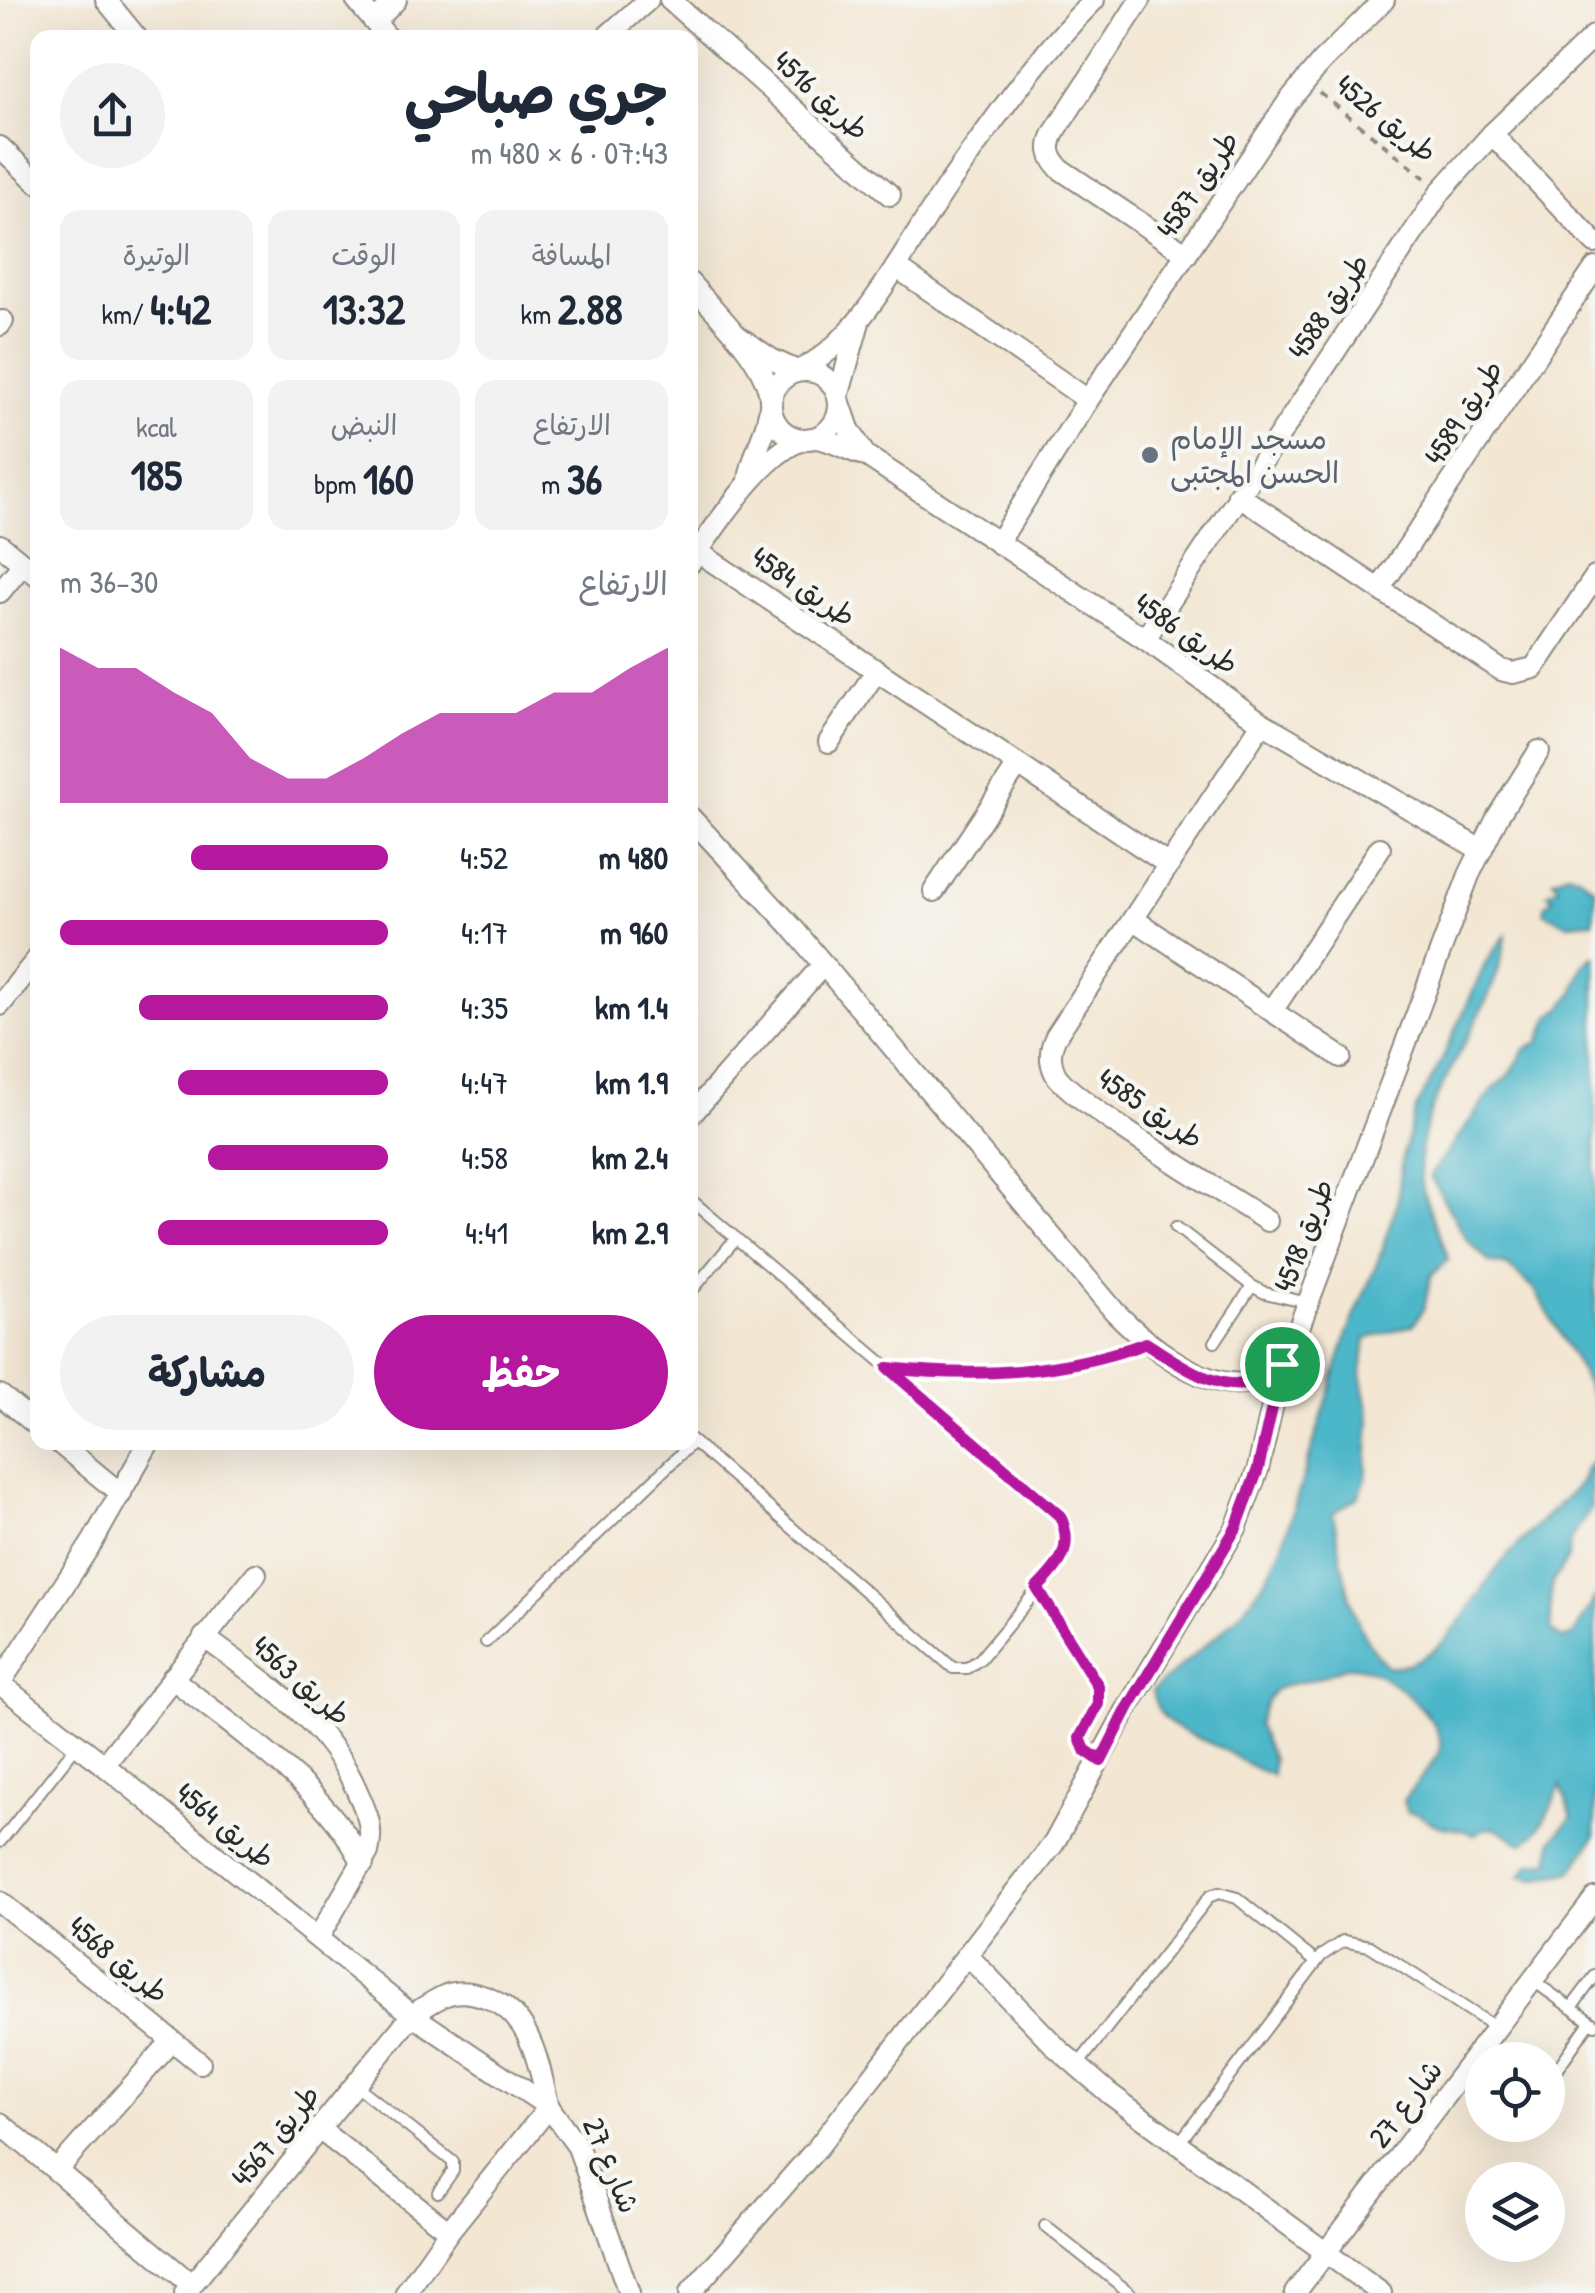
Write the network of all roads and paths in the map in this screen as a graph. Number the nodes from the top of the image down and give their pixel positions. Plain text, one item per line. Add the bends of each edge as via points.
1 (106, 0) edge
2 (356, 0) edge
3 (396, 0) edge
4 (648, 0) edge
5 (670, 0) edge
6 (1094, 0) edge
7 (1140, 0) edge
8 (1370, 4) edge
9 (130, 30) edge
10 (382, 30) edge
11 (614, 30) edge
12 (1595, 35) edge
13 (1305, 80) junction
14 (1492, 134) junction
15 (0, 148) edge
16 (30, 176) edge
17 (1441, 191) junction
18 (890, 196) dead end
19 (1595, 243) edge
20 (1187, 254) junction
21 (896, 267) junction
22 (1595, 268) edge
23 (698, 292) edge
24 (860, 319) junction
25 (736, 335) junction
26 (797, 372) junction
27 (838, 397) junction
28 (1088, 400) junction
29 (771, 402) junction
30 (813, 438) junction
31 (866, 455) junction
32 (748, 482) junction
33 (1238, 495) junction
34 (998, 543) junction
35 (0, 545) edge
36 (698, 551) edge
37 (698, 559) edge
38 (30, 570) edge
39 (1595, 577) edge
40 (1380, 588) junction
41 (0, 592) edge
42 (1145, 639) junction
43 (877, 670) junction
44 (1262, 723) junction
45 (829, 742) dead end
46 (1539, 751) dead end
47 (1018, 765) junction
48 (698, 825) edge
49 (1380, 848) dead end
50 (1481, 850) junction
51 (1169, 865) junction
52 (934, 891) dead end
53 (1133, 920) junction
54 (823, 964) junction
55 (30, 968) edge
56 (0, 1005) edge
57 (1272, 1011) junction
58 (1341, 1056) dead end
59 (698, 1107) edge
60 (698, 1206) edge
61 (1267, 1222) dead end
62 (1176, 1227) dead end
63 (736, 1238) junction
64 (698, 1283) edge
65 (1252, 1286) junction
66 (1309, 1303) junction
67 (1215, 1342) dead end
68 (1146, 1343) junction
69 (1282, 1364) junction
70 (888, 1368) junction
71 (0, 1395) edge
72 (30, 1419) edge
73 (698, 1447) edge
74 (68, 1450) edge
75 (145, 1450) edge
76 (682, 1450) edge
77 (121, 1494) junction
78 (256, 1574) dead end
79 (1037, 1588) junction
80 (204, 1637) junction
81 (486, 1642) dead end
82 (172, 1678) junction
83 (0, 1683) edge
84 (78, 1744) junction
85 (1101, 1761) junction
86 (104, 1764) junction
87 (0, 1842) edge
88 (363, 1864) junction
89 (1595, 1898) edge
90 (0, 1902) edge
91 (318, 1938) junction
92 (968, 1956) junction
93 (1316, 1962) junction
94 (1595, 1976) edge
95 (1534, 1982) junction
96 (1571, 2008) junction
97 (412, 2015) junction
98 (1593, 2024) edge
99 (1498, 2030) junction
100 (172, 2041) junction
101 (1565, 2060) edge
102 (200, 2063) dead end
103 (1078, 2066) junction
104 (355, 2085) junction
105 (549, 2107) junction
106 (0, 2123) edge
107 (319, 2129) junction
108 (1178, 2144) junction
109 (57, 2170) junction
110 (438, 2192) dead end
111 (1044, 2226) dead end
112 (449, 2231) junction
113 (1328, 2253) junction
114 (189, 2289) edge
115 (626, 2291) edge
116 (406, 2293) edge
117 (690, 2293) edge
118 (1130, 2293) edge
119 (1295, 2293) edge
120 (1381, 2293) edge

1 - 9 street
2 - 10 street
3 - 10 street
4 - 11 street
5 - 18 street, طريق 4516
6 - 21 street via 1002,108
7 - 20 street via 1054,133 1050,156
8 - 13 street, طريق 4587
12 - 14 street, طريق 4588
13 - 17 path, طريق 4526
13 - 20 street, طريق 4587
14 - 17 street, طريق 4588
14 - 19 street
15 - 16 street
17 - 33 street, طريق 4588
20 - 28 street, طريق 4587
21 - 24 street
21 - 28 street
22 - 40 street, طريق 4589
23 - 25 street
24 - 26 street
24 - 27 street
25 - 26 street
25 - 29 street
26 - 27 street via 818,373
26 - 29 street via 779,382
27 - 30 street via 836,418
27 - 31 street, طريق 4586
28 - 34 street, طريق 4587
29 - 30 street via 783,431
29 - 32 street, طريق 4584
30 - 31 street, طريق 4586
30 - 32 street, طريق 4584 via 787,447
31 - 34 street, طريق 4586
32 - 36 street, طريق 4584
33 - 40 street
33 - 42 street, طريق 4588
34 - 42 street, طريق 4586
35 - 38 street
37 - 43 street, طريق 4584
38 - 41 street
39 - 40 street via 1534,668 1513,673
42 - 44 street, طريق 4586
43 - 45 street
43 - 47 street, طريق 4584
44 - 50 street, طريق 4586
44 - 51 street, طريق 4585
46 - 50 street, طريق 4518
47 - 51 street, طريق 4584
47 - 52 street
48 - 54 street
49 - 57 street
50 - 66 street, طريق 4518
51 - 53 street, طريق 4585
53 - 57 street
53 - 61 street, طريق 4585 via 1051,1046 1056,1076
54 - 59 street
54 - 68 street via 1086,1281
55 - 56 street
57 - 58 street
60 - 63 lane
62 - 65 lane
63 - 64 lane
63 - 70 lane
65 - 66 lane
65 - 67 lane
66 - 69 street, طريق 4518
68 - 69 street via 1187,1370 1220,1381 1254,1383
68 - 70 lane via 1032,1371
69 - 85 street, طريق 4518 via 1258,1469 1236,1528
70 - 79 lane via 1060,1516 1066,1548
71 - 72 street
73 - 79 lane via 953,1668 974,1664
74 - 77 street
75 - 77 street
76 - 81 lane
77 - 83 street
78 - 80 street, طريق 4563
79 - 85 lane via 1098,1686 1098,1704 1080,1738
80 - 82 street, طريق 4563
80 - 88 street, طريق 4563 via 302,1712 336,1750 371,1826
82 - 86 street, طريق 4563
82 - 88 street via 320,1799
83 - 84 street, طريق 4564
84 - 86 street, طريق 4564
84 - 87 lane
85 - 92 street, طريق 4518 via 1054,1843
86 - 91 street, طريق 4564
88 - 91 street, طريق 4563
89 - 95 street, شارع 27
90 - 100 street, طريق 4568
91 - 97 street, طريق 4564
92 - 103 street
92 - 117 street, طريق 4518 via 818,2147
93 - 99 lane via 1335,1944 1362,1942
93 - 103 lane via 1237,1898 1210,1896
93 - 108 lane
94 - 96 lane
95 - 96 lane
95 - 99 street, شارع 27
96 - 98 lane
97 - 104 street, طريق 4567
97 - 105 street, شارع 27
97 - 105 street via 460,1992 496,2000 533,2041
98 - 101 lane
99 - 113 street, شارع 27
100 - 102 street, طريق 4568
100 - 109 street
103 - 108 street
104 - 107 street, طريق 4567
104 - 110 lane via 454,2162
105 - 112 street
105 - 115 street, شارع 27 via 578,2147
106 - 109 street
107 - 112 street
107 - 114 street, طريق 4567
108 - 113 street
109 - 114 street
111 - 118 lane
112 - 116 street
113 - 119 street, شارع 27
113 - 120 street

